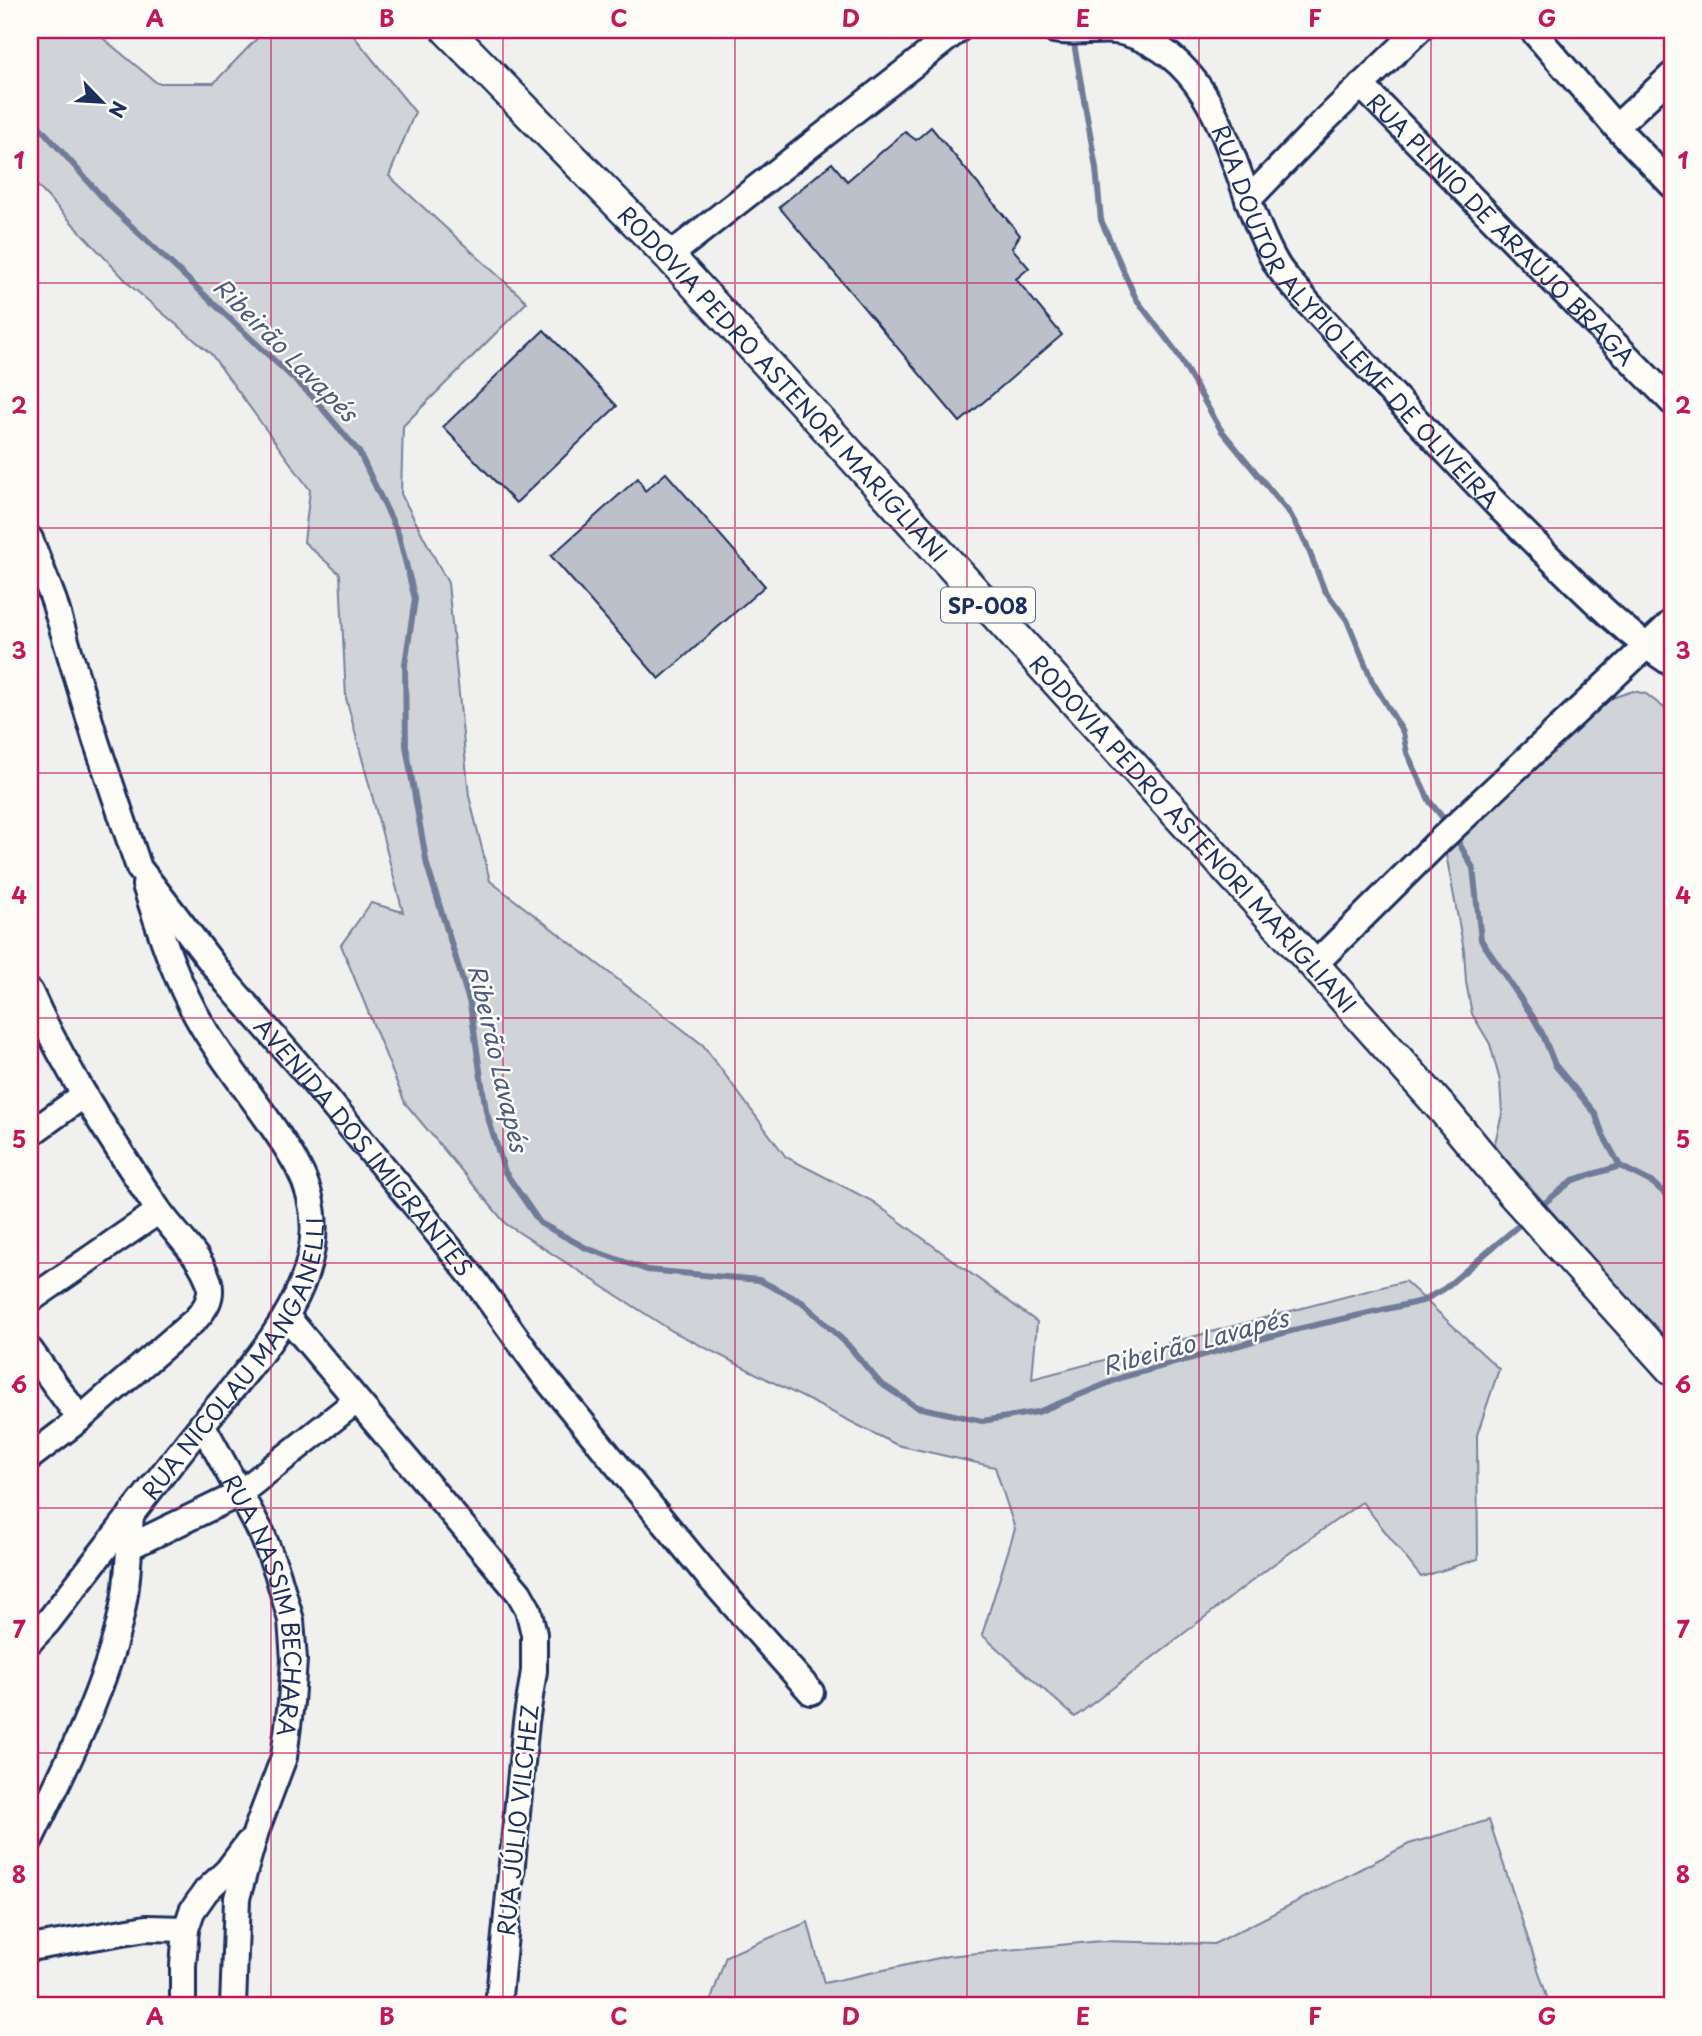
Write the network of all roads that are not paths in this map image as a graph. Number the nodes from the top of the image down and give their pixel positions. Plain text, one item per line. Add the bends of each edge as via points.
1 (447, 30) edge
2 (958, 30) edge
3 (1056, 30) edge
4 (1087, 30) edge
5 (1419, 30) edge
6 (1532, 30) edge
7 (1672, 75) edge
8 (1362, 85) junction
9 (1616, 127) junction
10 (1672, 185) edge
11 (1248, 200) junction
12 (670, 256) junction
13 (1672, 402) edge
14 (30, 539) edge
15 (1672, 622) edge
16 (1646, 647) junction
17 (1672, 664) edge
18 (139, 868) junction
19 (1314, 965) junction
20 (30, 992) edge
21 (84, 1095) junction
22 (30, 1134) edge
23 (159, 1211) junction
24 (30, 1300) edge
25 (287, 1317) junction
26 (30, 1350) edge
27 (1672, 1370) edge
28 (356, 1401) junction
29 (80, 1419) junction
30 (202, 1424) junction
31 (30, 1457) edge
32 (239, 1494) junction
33 (131, 1514) junction
34 (129, 1547) junction
35 (30, 1641) edge
36 (811, 1692) dead end
37 (256, 1831) junction
38 (30, 1840) edge
39 (228, 1870) junction
40 (237, 1898) junction
41 (186, 1929) junction
42 (30, 1948) edge
43 (183, 2006) edge
44 (233, 2006) edge
45 (498, 2006) edge

1 - 12 main road, RODOVIA PEDRO ASTENORI MARIGLIANI / SP-008
2 - 12 street
3 - 4 street, RUA DOUTOR ALYPIO LEME DE OLIVEIRA
4 - 11 street, RUA DOUTOR ALYPIO LEME DE OLIVEIRA via 1127,33 1146,41 1193,79 1210,102
5 - 8 street
6 - 9 street
7 - 9 street
8 - 11 street
8 - 13 street, RUA PLINIO DE ARAÚJO BRAGA
9 - 10 street
11 - 16 street, RUA DOUTOR ALYPIO LEME DE OLIVEIRA via 1278,265 1308,303 1520,528
12 - 19 main road, RODOVIA PEDRO ASTENORI MARIGLIANI / SP-008
14 - 18 street, AVENIDA DOS IMIGRANTES
15 - 16 street
16 - 17 street, RUA DOUTOR ALYPIO LEME DE OLIVEIRA
16 - 19 street
18 - 25 street, RUA NICOLAU MANGANELLI via 178,981 203,1027 283,1144 314,1208 309,1260
18 - 36 street, AVENIDA DOS IMIGRANTES via 228,984 419,1210 544,1376 708,1576
19 - 27 main road, RODOVIA PEDRO ASTENORI MARIGLIANI / SP-008
20 - 21 street
21 - 22 street
21 - 23 street
23 - 24 street
23 - 29 street via 198,1262 209,1283 210,1298 195,1320
25 - 28 street, RUA JÚLIO VILCHEZ
25 - 30 street, RUA NICOLAU MANGANELLI via 257,1361
26 - 29 street
28 - 32 street
28 - 45 street, RUA JÚLIO VILCHEZ via 519,1593 534,1634 534,1671
29 - 31 street
30 - 32 street, RUA NASSIM BECHARA
30 - 33 street, RUA NICOLAU MANGANELLI
32 - 34 street
32 - 37 street, RUA NASSIM BECHARA via 277,1572 290,1620 294,1660 284,1757
33 - 34 street
33 - 35 street, RUA NICOLAU MANGANELLI
34 - 38 street via 125,1595 111,1653
37 - 39 street, RUA NASSIM BECHARA
37 - 40 street, RUA NASSIM BECHARA
39 - 40 street
39 - 41 street, RUA NASSIM BECHARA via 198,1900
40 - 44 street, RUA NASSIM BECHARA
41 - 42 street via 146,1928
41 - 43 street, RUA NASSIM BECHARA

